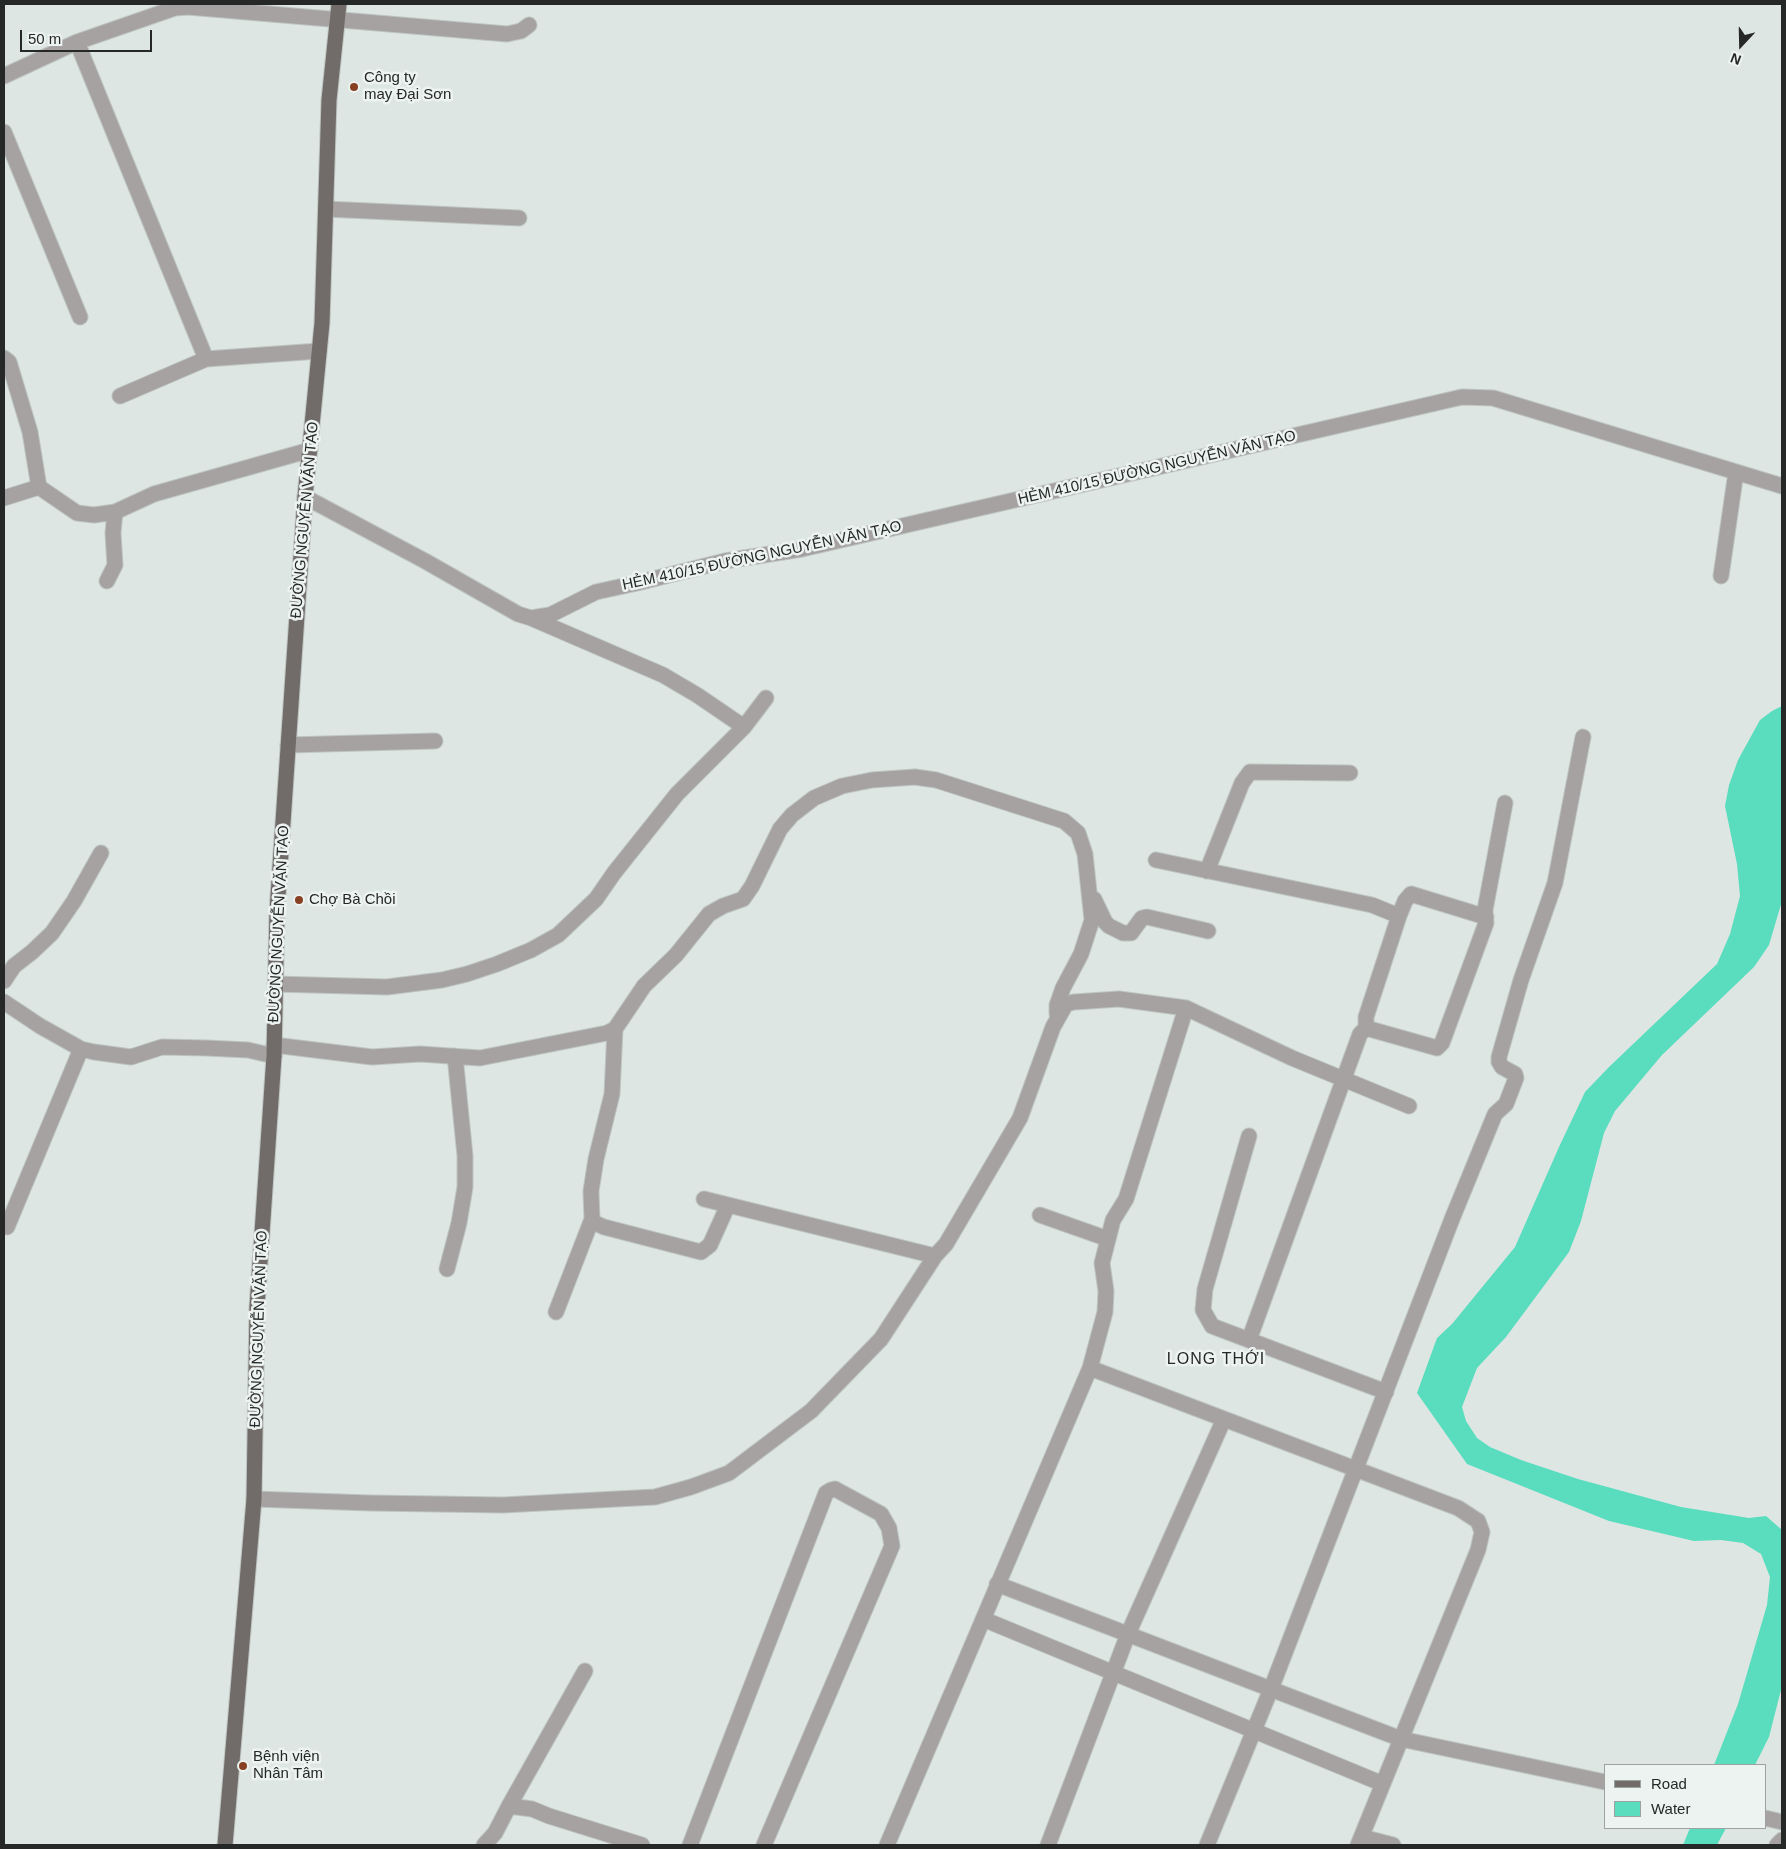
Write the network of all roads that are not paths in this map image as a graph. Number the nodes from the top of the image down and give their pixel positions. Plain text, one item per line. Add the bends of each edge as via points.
1 (339, 4) edge
2 (337, 20) junction
3 (529, 25) dead end
4 (77, 42) junction
5 (4, 76) edge
6 (4, 132) edge
7 (326, 209) junction
8 (519, 218) dead end
9 (80, 317) dead end
10 (319, 351) junction
11 (4, 358) edge
12 (206, 359) junction
13 (120, 396) dead end
14 (310, 450) junction
15 (1736, 472) junction
16 (1782, 486) edge
17 (39, 487) junction
18 (305, 497) junction
19 (4, 498) edge
20 (115, 512) junction
21 (1720, 576) dead end
22 (107, 581) dead end
23 (531, 618) junction
24 (766, 698) dead end
25 (744, 727) junction
26 (1583, 737) dead end
27 (434, 741) dead end
28 (288, 745) junction
29 (1350, 773) dead end
30 (1505, 804) dead end
31 (101, 853) dead end
32 (1156, 860) dead end
33 (1207, 871) junction
34 (1090, 891) junction
35 (1398, 916) junction
36 (1486, 917) junction
37 (1208, 931) dead end
38 (4, 981) edge
39 (275, 984) junction
40 (4, 1002) edge
41 (1186, 1008) junction
42 (1057, 1018) junction
43 (1366, 1028) junction
44 (615, 1029) junction
45 (80, 1049) junction
46 (274, 1051) junction
47 (455, 1056) junction
48 (1344, 1079) junction
49 (1409, 1106) dead end
50 (1249, 1136) dead end
51 (704, 1198) dead end
52 (728, 1205) junction
53 (1040, 1215) dead end
54 (592, 1219) junction
55 (6, 1227) dead end
56 (1108, 1239) junction
57 (935, 1256) junction
58 (447, 1269) dead end
59 (556, 1312) dead end
60 (1249, 1340) junction
61 (1090, 1368) junction
62 (1386, 1392) junction
63 (1224, 1419) junction
64 (1357, 1469) junction
65 (254, 1499) junction
66 (997, 1584) junction
67 (983, 1619) junction
68 (1128, 1634) junction
69 (585, 1672) dead end
70 (1113, 1674) junction
71 (1271, 1689) junction
72 (1254, 1730) junction
73 (1401, 1739) junction
74 (1604, 1782) edge
75 (1383, 1784) junction
76 (509, 1806) junction
77 (1782, 1840) edge
78 (1360, 1841) edge
79 (225, 1845) edge
80 (484, 1845) edge
81 (642, 1845) edge
82 (690, 1845) edge
83 (764, 1845) edge
84 (887, 1845) edge
85 (1048, 1845) edge
86 (1207, 1845) edge
87 (1393, 1845) edge
88 (1777, 1845) edge

1 - 2 main road, ĐƯỜNG NGUYỄN VĂN TẠO
2 - 3 street via 507,34 521,31
2 - 4 street via 176,8
2 - 7 main road, ĐƯỜNG NGUYỄN VĂN TẠO via 329,100
4 - 5 street
4 - 12 street
6 - 9 street
7 - 8 street
7 - 10 main road, ĐƯỜNG NGUYỄN VĂN TẠO
10 - 12 street
10 - 14 main road, ĐƯỜNG NGUYỄN VĂN TẠO
11 - 17 street via 10,362 30,432
12 - 13 street
14 - 18 main road, ĐƯỜNG NGUYỄN VĂN TẠO
14 - 20 street via 154,494
15 - 16 street, HẺM 410/15 ĐƯỜNG NGUYỄN VĂN TẠO
15 - 21 street
15 - 23 street, HẺM 410/15 ĐƯỜNG NGUYỄN VĂN TẠO via 1493,398 1462,397 802,549 726,561 596,592 550,615
17 - 19 street
17 - 20 street via 77,513
18 - 23 street via 518,614
18 - 28 main road, ĐƯỜNG NGUYỄN VĂN TẠO
20 - 22 street via 114,565
23 - 25 street via 663,676
24 - 25 street
25 - 39 street via 677,794 596,899 558,936 532,950 442,980 387,987
26 - 62 street via 1555,883 1498,1057 1502,1067 1515,1074 1516,1078 1506,1104 1495,1114 1455,1210
27 - 28 street
28 - 39 main road, ĐƯỜNG NGUYỄN VĂN TẠO
29 - 33 street via 1250,772 1242,783
30 - 36 street
31 - 38 street via 52,933 14,966
32 - 33 street
33 - 35 street via 1372,906
34 - 37 street via 1105,922 1123,933 1131,933 1142,918 1147,917
34 - 42 street via 1092,920 1081,954 1063,988 1057,1005
34 - 44 street via 1085,854 1078,833 1064,821 936,780 915,777 842,786 814,798 792,815 780,829 743,899 708,914 676,955 644,986
35 - 36 street via 1411,894
35 - 43 street via 1366,1017
36 - 43 street via 1445,1038 1437,1048
39 - 46 main road, ĐƯỜNG NGUYỄN VĂN TẠO
40 - 45 street
41 - 42 street via 1119,999 1074,1002 1066,1004
41 - 48 street
41 - 56 street via 1126,1198 1113,1220
42 - 57 street via 1020,1118 946,1244
43 - 48 street via 1360,1034
44 - 47 street via 480,1058
44 - 54 street via 612,1094 596,1159 591,1191
45 - 46 street via 132,1057 162,1047
45 - 55 street
46 - 47 street via 372,1058 420,1054
46 - 65 main road, ĐƯỜNG NGUYỄN VĂN TẠO via 257,1307
47 - 58 street via 465,1187
48 - 49 street
48 - 60 street
50 - 60 street via 1205,1289 1203,1310 1212,1326
51 - 52 street
52 - 54 street via 710,1245 701,1252 604,1227
52 - 57 street
53 - 56 street
54 - 59 street
56 - 61 street via 1102,1263 1105,1312
57 - 65 street via 881,1339 810,1411 729,1473 691,1487 655,1497 503,1505
60 - 62 street
61 - 63 street
61 - 66 street
62 - 64 street
63 - 64 street
63 - 68 street
64 - 71 street
64 - 73 street via 1458,1508 1478,1521 1482,1532 1478,1550
65 - 79 main road, ĐƯỜNG NGUYỄN VĂN TẠO
66 - 67 street
66 - 68 street
67 - 70 street
67 - 84 street
68 - 70 street
68 - 71 street
69 - 76 street
70 - 72 street
70 - 85 street
71 - 72 street
71 - 73 street
72 - 75 street
72 - 86 street
73 - 74 street
73 - 75 street
75 - 78 street
76 - 80 street via 495,1833
76 - 81 street via 532,1808
77 - 88 street
78 - 87 street
82 - 83 street via 826,1493 835,1489 881,1514 889,1528 892,1546

